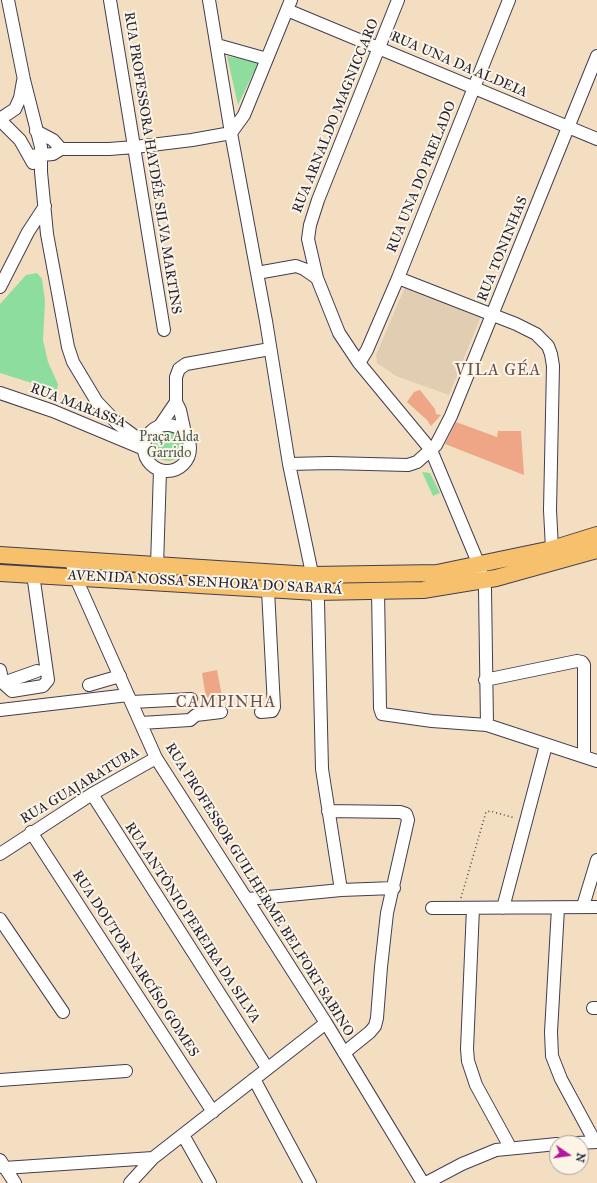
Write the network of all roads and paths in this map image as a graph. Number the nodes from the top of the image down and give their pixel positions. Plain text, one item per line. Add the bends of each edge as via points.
1 (8, 0) edge
2 (110, 0) edge
3 (210, 0) edge
4 (398, 0) edge
5 (509, 0) edge
6 (289, 5) edge
7 (217, 45) junction
8 (380, 48) junction
9 (597, 56) edge
10 (267, 59) junction
11 (24, 80) junction
12 (473, 88) junction
13 (15, 109) junction
14 (32, 115) junction
15 (0, 120) edge
16 (568, 127) junction
17 (36, 130) junction
18 (231, 132) junction
19 (597, 139) edge
20 (135, 147) junction
21 (61, 149) junction
22 (42, 154) junction
23 (29, 156) junction
24 (41, 172) junction
25 (45, 206) junction
26 (308, 240) junction
27 (296, 266) junction
28 (257, 273) junction
29 (317, 278) junction
30 (398, 278) junction
31 (0, 287) edge
32 (492, 316) junction
33 (164, 330) dead end
34 (270, 349) junction
35 (359, 363) junction
36 (0, 393) edge
37 (176, 402) junction
38 (159, 426) junction
39 (185, 433) junction
40 (144, 446) junction
41 (431, 450) junction
42 (289, 464) junction
43 (160, 470) junction
44 (597, 535) edge
45 (552, 549) junction
46 (597, 550) edge
47 (0, 555) edge
48 (71, 560) junction
49 (479, 565) junction
50 (156, 566) junction
51 (0, 573) edge
52 (33, 574) junction
53 (311, 575) junction
54 (75, 576) junction
55 (484, 580) junction
56 (268, 590) junction
57 (378, 591) junction
58 (316, 592) junction
59 (0, 670) edge
60 (37, 671) dead end
61 (120, 676) junction
62 (485, 680) junction
63 (3, 683) junction
64 (89, 684) dead end
65 (130, 698) junction
66 (191, 699) dead end
67 (0, 710) edge
68 (221, 712) dead end
69 (261, 712) dead end
70 (141, 723) junction
71 (487, 725) junction
72 (546, 745) junction
73 (584, 756) junction
74 (156, 758) junction
75 (597, 760) edge
76 (92, 794) junction
77 (328, 811) junction
78 (526, 822) junction
79 (31, 832) junction
80 (0, 854) edge
81 (597, 860) edge
82 (394, 888) junction
83 (341, 890) junction
84 (248, 899) junction
85 (582, 906) junction
86 (597, 907) edge
87 (432, 908) dead end
88 (458, 908) junction
89 (473, 908) junction
90 (503, 908) junction
91 (558, 908) junction
92 (0, 919) edge
93 (62, 1012) dead end
94 (326, 1023) junction
95 (344, 1052) junction
96 (268, 1068) junction
97 (126, 1071) dead end
98 (254, 1079) junction
99 (0, 1080) edge
100 (213, 1112) junction
101 (183, 1135) junction
102 (596, 1142) edge
103 (549, 1145) edge
104 (510, 1147) junction
105 (153, 1158) junction
106 (2, 1164) edge
107 (15, 1183) edge
108 (130, 1183) edge
109 (210, 1183) edge
110 (310, 1183) edge
111 (424, 1183) edge

1 - 11 street
2 - 20 street, RUA PROFESSORA HAYDÉE SILVA MARTINS
3 - 7 street
4 - 8 street, RUA ARNALDO MAGNICCARO
5 - 12 street, RUA UNA DO PRELADO
6 - 8 street, RUA UNA DA ALDEIA
6 - 10 street
7 - 10 street
7 - 18 street
8 - 12 street, RUA UNA DA ALDEIA
8 - 26 street, RUA ARNALDO MAGNICCARO via 318,200
9 - 16 street, RUA TONINHAS
10 - 18 street via 244,115
11 - 13 street
11 - 14 street
12 - 16 street, RUA UNA DA ALDEIA
12 - 30 street, RUA UNA DO PRELADO
13 - 14 street
13 - 15 street
14 - 17 street
15 - 23 street via 20,140
16 - 19 street, RUA UNA DA ALDEIA
16 - 32 street, RUA TONINHAS
17 - 21 street via 53,140
17 - 22 street
18 - 20 street
18 - 28 street
20 - 21 street
20 - 33 street, RUA PROFESSORA HAYDÉE SILVA MARTINS
21 - 22 street via 53,154
22 - 23 street
22 - 24 street
23 - 24 street
24 - 25 street
25 - 31 street via 28,232
25 - 40 street via 47,234 73,362 97,402
26 - 27 street via 304,254
26 - 29 street, RUA ARNALDO MAGNICCARO
27 - 28 street
27 - 29 street
28 - 34 street
29 - 35 street, RUA ARNALDO MAGNICCARO via 339,334
30 - 32 street
30 - 35 street, RUA UNA DO PRELADO
32 - 41 street, RUA TONINHAS via 451,416 440,439
32 - 45 street via 536,334 545,342 552,354
34 - 37 street via 186,364 179,369 176,377
34 - 42 street
35 - 41 street, RUA ARNALDO MAGNICCARO
36 - 40 street, RUA MARASSA
37 - 38 street
37 - 39 street
38 - 39 street via 170,425
38 - 40 street via 150,433
39 - 43 street via 190,442 190,450 184,464 171,471
40 - 43 street via 148,461
41 - 42 street, RUA TONINHAS via 417,462 408,465
41 - 49 street, RUA ARNALDO MAGNICCARO
42 - 53 street
43 - 50 street
44 - 45 main road, AVENIDA NOSSA SENHORA DO SABARÁ
45 - 49 main road, AVENIDA NOSSA SENHORA DO SABARÁ
46 - 55 main road, AVENIDA NOSSA SENHORA DO SABARÁ
47 - 48 main road, AVENIDA NOSSA SENHORA DO SABARÁ
48 - 50 main road, AVENIDA NOSSA SENHORA DO SABARÁ
48 - 54 street, RUA PROFESSOR GUILHERME BELFORT SABINO
49 - 53 main road, AVENIDA NOSSA SENHORA DO SABARÁ via 437,573
49 - 55 street, RUA ARNALDO MAGNICCARO
50 - 53 main road, AVENIDA NOSSA SENHORA DO SABARÁ
51 - 52 main road, AVENIDA NOSSA SENHORA DO SABARÁ
52 - 54 main road, AVENIDA NOSSA SENHORA DO SABARÁ
52 - 63 street via 48,680 43,686 18,691 9,689
53 - 58 street
54 - 56 main road, AVENIDA NOSSA SENHORA DO SABARÁ
54 - 61 street, RUA PROFESSOR GUILHERME BELFORT SABINO
55 - 57 main road, AVENIDA NOSSA SENHORA DO SABARÁ via 422,590
55 - 62 street, RUA ARNALDO MAGNICCARO
56 - 58 main road, AVENIDA NOSSA SENHORA DO SABARÁ
56 - 69 street via 274,707 272,711
57 - 58 main road, AVENIDA NOSSA SENHORA DO SABARÁ
57 - 71 street via 382,714
58 - 77 street via 322,769
59 - 63 street
60 - 63 street
61 - 64 street
61 - 65 street, RUA PROFESSOR GUILHERME BELFORT SABINO
62 - 71 street, RUA ARNALDO MAGNICCARO
62 - 73 street via 582,662
65 - 66 street
65 - 67 street
65 - 70 street, RUA PROFESSOR GUILHERME BELFORT SABINO
68 - 70 street via 196,715 190,720
70 - 74 street, RUA PROFESSOR GUILHERME BELFORT SABINO
71 - 72 street
72 - 73 street
72 - 78 street
73 - 75 street
74 - 76 street, RUA GUAJARATUBA
74 - 84 street, RUA PROFESSOR GUILHERME BELFORT SABINO
76 - 79 street, RUA GUAJARATUBA
76 - 96 street, RUA ANTÔNIO PEREIRA DA SILVA
77 - 82 street via 406,814 408,820
77 - 83 street
78 - 88 path via 486,812
78 - 90 street
79 - 80 street, RUA GUAJARATUBA
79 - 100 street, RUA DOUTOR NARCÍSO GOMES
81 - 85 street
82 - 83 street
82 - 95 street via 384,937 375,1026
83 - 84 street
84 - 94 street, RUA PROFESSOR GUILHERME BELFORT SABINO
85 - 86 street
85 - 91 street
87 - 88 street
88 - 89 street
89 - 90 street
89 - 104 street via 468,1061 476,1086
90 - 91 street
91 - 102 street via 552,1056 561,1079
92 - 93 street
94 - 95 street, RUA PROFESSOR GUILHERME BELFORT SABINO
94 - 96 street
95 - 111 street, RUA PROFESSOR GUILHERME BELFORT SABINO
96 - 98 street
97 - 99 street
98 - 100 street
98 - 110 street
100 - 101 street
101 - 105 street
101 - 109 street
103 - 104 street
104 - 111 street via 487,1153
105 - 106 street
105 - 108 street
106 - 107 street

